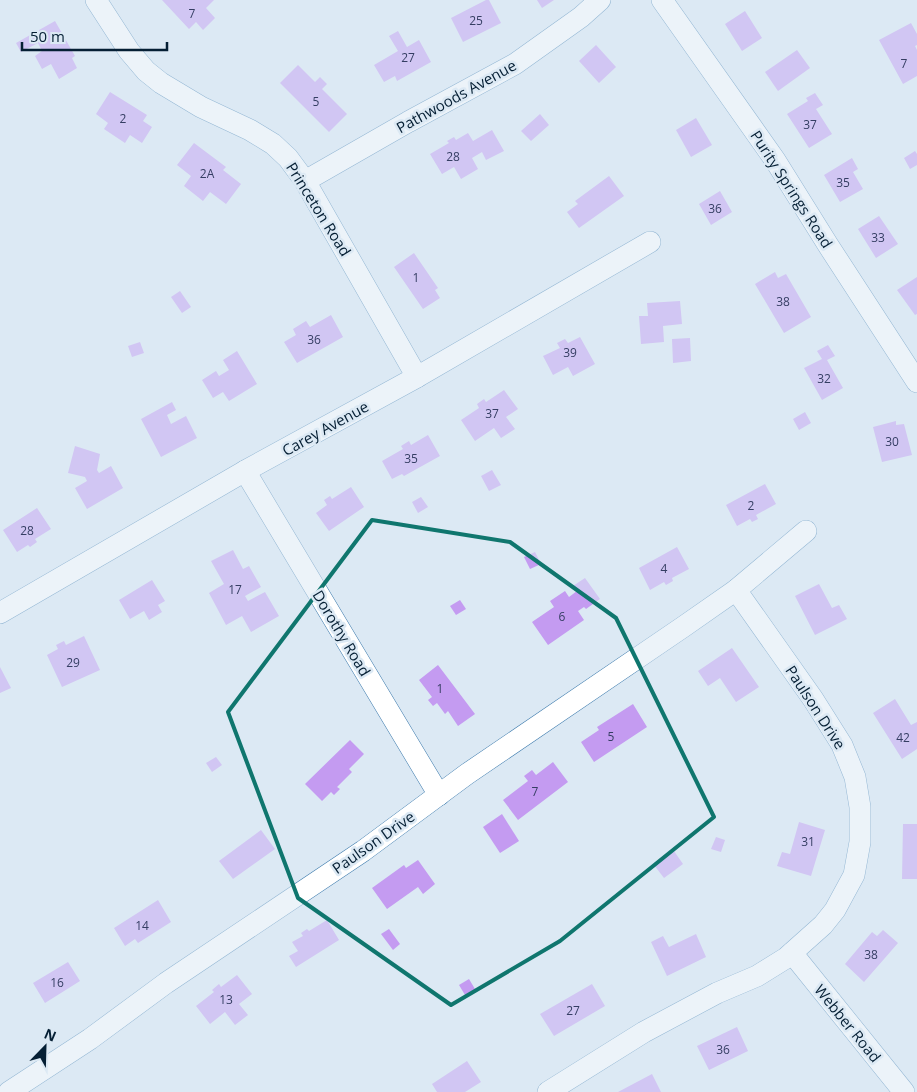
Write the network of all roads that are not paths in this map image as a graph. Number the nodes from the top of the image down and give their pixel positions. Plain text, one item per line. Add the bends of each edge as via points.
1 (96, 0) edge
2 (600, 0) edge
3 (662, 0) edge
4 (305, 182) junction
5 (650, 242) dead end
6 (418, 377) junction
7 (917, 382) edge
8 (245, 471) junction
9 (806, 531) dead end
10 (736, 590) junction
11 (0, 613) edge
12 (439, 795) junction
13 (792, 953) junction
14 (9, 1092) edge
15 (548, 1092) edge
16 (904, 1092) edge

1 - 4 street, Princeton Road via 146,71 201,107 273,144
2 - 4 street, Pathwoods Avenue via 515,64
3 - 7 street, Purity Springs Road via 775,160
4 - 6 street, Princeton Road
5 - 6 street, Carey Avenue
6 - 8 street, Carey Avenue
8 - 11 street, Carey Avenue
8 - 12 street, Dorothy Road
9 - 10 street, Paulson Drive
10 - 12 street, Paulson Drive
10 - 13 street, Paulson Drive via 842,745 855,777 860,807 860,842 854,875 835,910
12 - 14 street, Paulson Drive via 363,851
13 - 15 street, Paulson Drive via 757,976 636,1036
13 - 16 street, Webber Road

